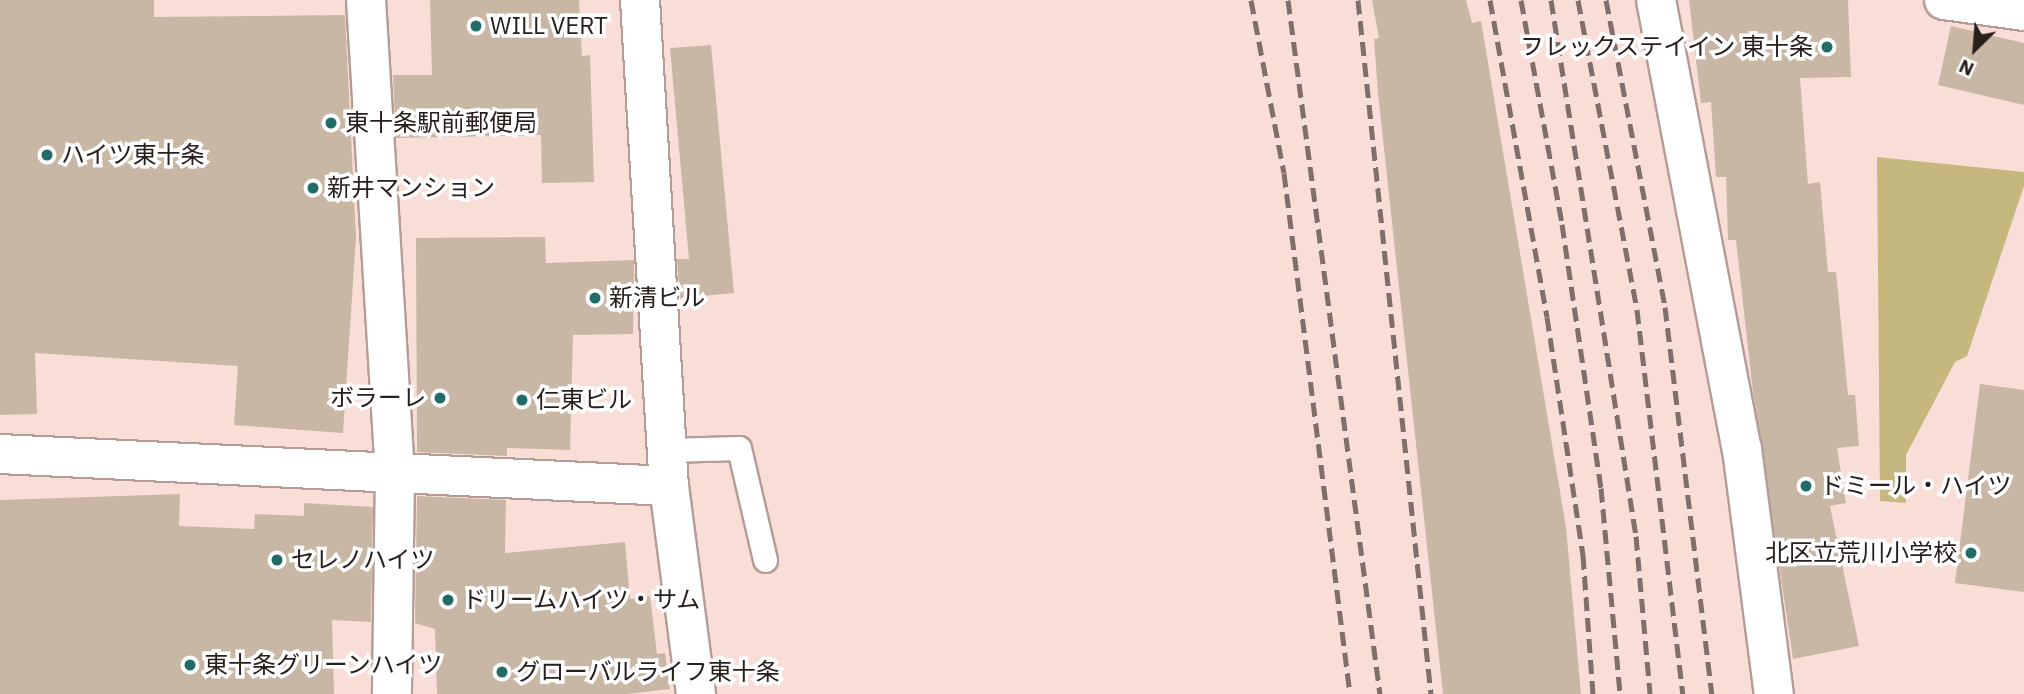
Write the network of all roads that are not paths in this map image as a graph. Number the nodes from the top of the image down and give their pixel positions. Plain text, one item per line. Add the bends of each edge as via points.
1 (366, 0) edge
2 (640, 0) edge
3 (1656, 0) edge
4 (1944, 0) edge
5 (2024, 10) edge
6 (0, 454) edge
7 (668, 468) junction
8 (395, 472) junction
9 (765, 560) dead end
10 (392, 694) edge
11 (696, 694) edge
12 (1773, 694) edge

1 - 8 street
2 - 7 street
3 - 12 street via 1742,449
4 - 5 street
6 - 8 street
7 - 8 street
7 - 9 lane via 739,448
7 - 11 street
8 - 10 street

